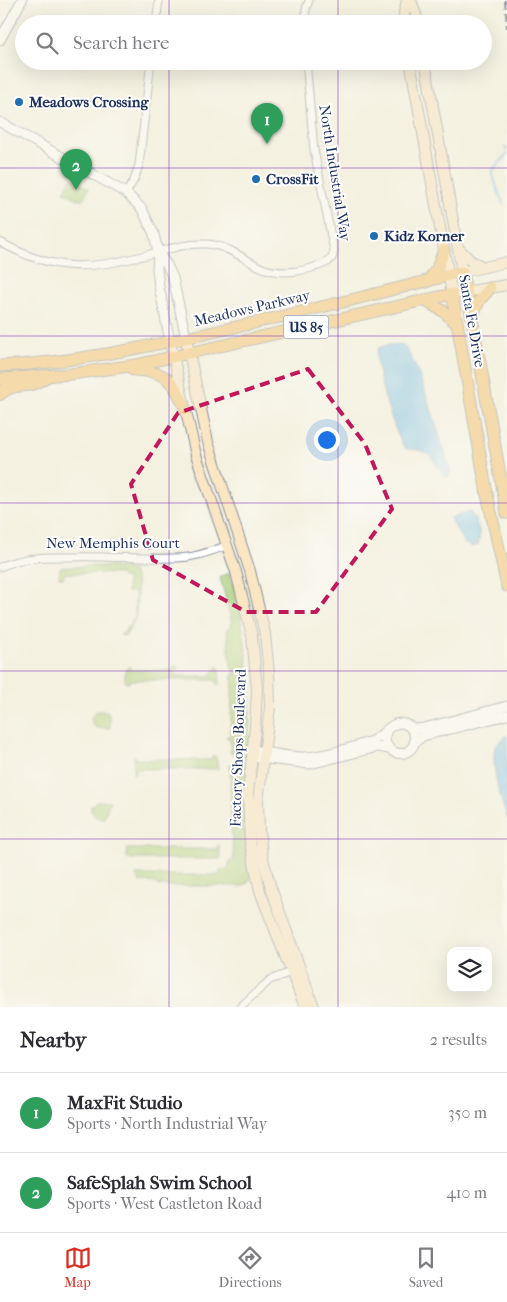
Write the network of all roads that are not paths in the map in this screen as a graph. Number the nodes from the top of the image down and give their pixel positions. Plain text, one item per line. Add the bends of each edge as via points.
1 (22, 0) edge
2 (159, 0) edge
3 (309, 0) edge
4 (407, 0) edge
5 (411, 0) edge
6 (157, 15) edge
7 (306, 15) edge
8 (404, 15) edge
9 (416, 15) edge
10 (0, 40) edge
11 (151, 70) edge
12 (307, 70) edge
13 (412, 70) edge
14 (427, 70) edge
15 (0, 122) edge
16 (126, 193) junction
17 (0, 242) edge
18 (458, 248) junction
19 (444, 250) junction
20 (158, 252) junction
21 (507, 262) edge
22 (487, 267) junction
23 (462, 272) junction
24 (449, 276) junction
25 (426, 282) junction
26 (507, 285) edge
27 (492, 288) junction
28 (466, 291) junction
29 (452, 294) junction
30 (424, 300) junction
31 (472, 318) junction
32 (458, 326) junction
33 (186, 338) junction
34 (170, 342) junction
35 (189, 354) junction
36 (174, 357) junction
37 (0, 366) edge
38 (114, 368) junction
39 (46, 377) junction
40 (0, 379) edge
41 (0, 394) edge
42 (185, 408) junction
43 (507, 513) edge
44 (226, 546) junction
45 (0, 567) edge
46 (507, 586) edge
47 (507, 706) edge
48 (507, 715) edge
49 (409, 726) junction
50 (386, 732) junction
51 (414, 743) junction
52 (389, 749) junction
53 (252, 754) junction
54 (264, 756) junction
55 (291, 972) junction
56 (240, 1007) edge
57 (305, 1007) edge
58 (314, 1007) edge

1 - 10 street
2 - 6 street
3 - 7 street
4 - 8 main road
5 - 9 main road
11 - 16 street via 139,165
12 - 20 street, North Industrial Way via 314,150 333,245 332,258 315,266 278,272 214,245 189,245
13 - 19 main road, Santa Fe Drive
14 - 18 main road, Santa Fe Drive
15 - 16 street
16 - 20 street via 146,215
17 - 20 street via 39,260 75,266 109,264
18 - 22 main road via 471,261
18 - 23 main road, Santa Fe Drive
19 - 24 main road, Santa Fe Drive
19 - 25 highway via 437,269
20 - 33 street via 173,278
20 - 34 street via 157,269
21 - 22 main road, Meadows Parkway
22 - 23 main road, Meadows Parkway
23 - 24 highway, Meadows Parkway / US 85
23 - 28 highway, Santa Fe Drive
24 - 25 highway, Meadows Parkway / US 85
24 - 29 main road, Santa Fe Drive
25 - 33 highway, Meadows Parkway / US 85
26 - 27 main road, Meadows Parkway
27 - 28 main road, Meadows Parkway
27 - 31 highway via 478,300
28 - 29 main road, Meadows Parkway
28 - 31 highway, Santa Fe Drive
29 - 30 highway, Meadows Parkway
29 - 32 highway, Santa Fe Drive
30 - 32 highway via 444,311
30 - 35 highway, Meadows Parkway / US 85
31 - 43 highway, Santa Fe Drive
32 - 46 highway, Santa Fe Drive via 487,494
33 - 34 highway, Meadows Parkway / US 85
33 - 35 main road, Factory Shops Boulevard
34 - 36 main road, Factory Shops Boulevard
34 - 37 highway, Meadows Parkway / US 85 via 76,359
35 - 36 highway, Meadows Parkway / US 85
35 - 54 main road, Factory Shops Boulevard via 208,442 261,613 270,688
36 - 38 highway, Meadows Parkway / US 85
36 - 42 main road, Factory Shops Boulevard
38 - 39 highway, Meadows Parkway / US 85
38 - 42 highway via 162,375 174,385
39 - 40 highway, Meadows Parkway / US 85
39 - 41 highway via 31,384 7,388
42 - 44 main road, Factory Shops Boulevard via 196,455
44 - 45 street, New Memphis Court via 203,554 175,558 28,558
44 - 53 main road, Factory Shops Boulevard via 241,588 255,652 257,689
47 - 49 street via 424,728
48 - 51 street via 423,736
49 - 50 street via 395,724
49 - 51 street
50 - 52 street via 384,739
50 - 54 street via 369,742 314,756
51 - 52 street via 403,753
52 - 54 street via 378,748 310,764
53 - 54 street
53 - 55 main road, Factory Shops Boulevard via 248,808 252,855 260,891
54 - 58 main road, Factory Shops Boulevard via 258,801 262,855
55 - 56 street via 270,980
55 - 57 main road, Factory Shops Boulevard

